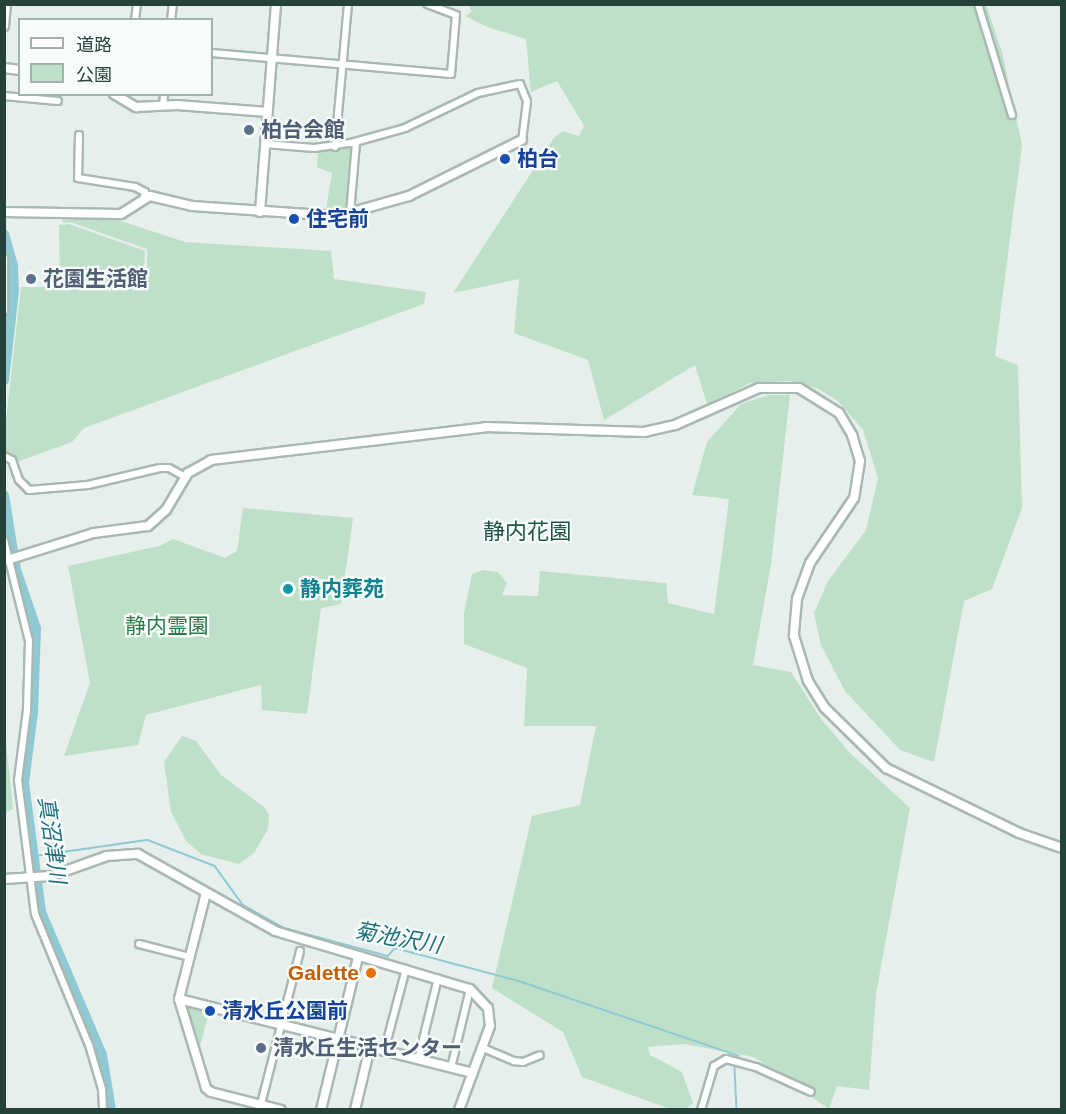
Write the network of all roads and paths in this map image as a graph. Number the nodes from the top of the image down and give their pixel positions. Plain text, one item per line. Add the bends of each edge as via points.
1 (6, 4) edge
2 (276, 4) edge
3 (348, 4) edge
4 (427, 4) edge
5 (978, 4) edge
6 (5, 16) edge
7 (4, 26) edge
8 (213, 53) edge
9 (272, 59) junction
10 (342, 63) junction
11 (4, 96) edge
12 (117, 96) edge
13 (164, 96) edge
14 (58, 101) dead end
15 (163, 106) junction
16 (268, 112) junction
17 (1012, 115) dead end
18 (79, 135) dead end
19 (522, 140) joint
20 (356, 142) junction
21 (265, 144) junction
22 (335, 147) junction
23 (144, 197) junction
24 (6, 210) edge
25 (260, 212) junction
26 (350, 214) junction
27 (4, 258) edge
28 (4, 311) edge
29 (5, 456) edge
30 (185, 477) junction
31 (4, 540) edge
32 (11, 561) edge
33 (1062, 848) edge
34 (34, 878) junction
35 (4, 879) edge
36 (206, 893) junction
37 (139, 944) dead end
38 (300, 951) dead end
39 (190, 957) junction
40 (358, 957) junction
41 (406, 969) junction
42 (438, 978) junction
43 (471, 989) junction
44 (179, 999) junction
45 (281, 1024) junction
46 (339, 1039) junction
47 (370, 1047) junction
48 (483, 1048) junction
49 (384, 1052) junction
50 (540, 1055) dead end
51 (418, 1060) junction
52 (451, 1068) junction
53 (473, 1073) junction
54 (811, 1092) dead end
55 (261, 1104) junction
56 (103, 1110) edge
57 (281, 1110) edge
58 (321, 1110) edge
59 (355, 1110) edge
60 (459, 1110) edge
61 (701, 1110) edge

1 - 6 street
2 - 9 street
3 - 10 street
4 - 10 street via 456,15 451,74
5 - 17 street
6 - 7 street
8 - 9 street
9 - 10 street
9 - 16 street
10 - 22 street
11 - 14 street
12 - 15 street via 136,107
13 - 15 street
15 - 16 street
16 - 21 street
18 - 23 street via 78,178 135,187 145,192
19 - 20 street via 527,101 520,84 478,93 405,128
19 - 26 street via 409,196
20 - 22 street
20 - 26 street
21 - 22 street
21 - 25 street
23 - 24 street via 132,210 120,214
23 - 25 street
25 - 26 street
27 - 28 street
29 - 30 street via 12,460 22,486 29,490 88,485 160,468 170,468
30 - 32 street via 166,510 148,526 78,537
30 - 33 street via 199,464 212,460 437,431 486,427 644,432 675,425 759,388 786,386 809,392 843,418 860,461 854,498 810,563 797,598 794,636 808,681 830,714 886,768 1019,833
31 - 32 street
32 - 34 street via 29,641 27,710 18,780
34 - 35 street
34 - 36 street via 65,873 107,856 129,853 148,858
34 - 56 street via 40,931 99,1075
36 - 39 street
36 - 40 street via 275,931
37 - 39 street
38 - 45 street
39 - 44 street
40 - 41 street
40 - 46 street
41 - 42 street
41 - 49 street
42 - 43 street
42 - 51 street
43 - 48 street via 489,1012 490,1026
43 - 52 street
44 - 45 street
44 - 55 street via 208,1090
45 - 46 street
45 - 55 street
46 - 47 street
46 - 58 street
47 - 49 street
47 - 59 street
48 - 50 street via 514,1061
48 - 53 street
49 - 51 street
51 - 52 street
52 - 53 street
53 - 60 street
54 - 61 street via 756,1066 726,1059 714,1065
55 - 57 street

